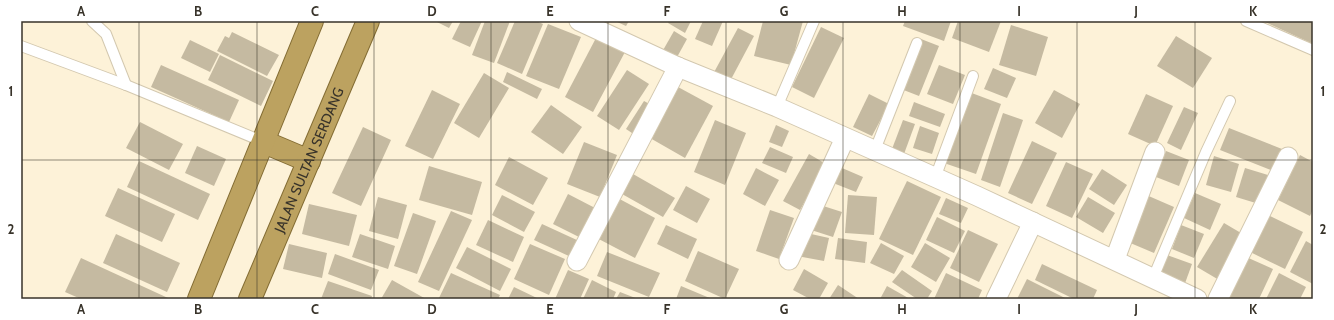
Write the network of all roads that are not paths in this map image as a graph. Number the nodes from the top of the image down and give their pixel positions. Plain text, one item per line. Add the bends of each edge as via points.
1 (92, 21) edge
2 (312, 21) edge
3 (368, 21) edge
4 (579, 21) edge
5 (814, 21) edge
6 (1246, 21) edge
7 (917, 44) dead end
8 (21, 46) edge
9 (1313, 50) edge
10 (678, 67) junction
11 (973, 76) dead end
12 (126, 85) junction
13 (1230, 101) dead end
14 (777, 107) junction
15 (845, 138) junction
16 (264, 142) junction
17 (875, 150) junction
18 (1156, 152) dead end
19 (1288, 157) dead end
20 (309, 161) junction
21 (935, 178) junction
22 (1033, 222) junction
23 (1115, 259) junction
24 (577, 260) dead end
25 (789, 260) dead end
26 (1152, 278) junction
27 (199, 299) edge
28 (250, 299) edge
29 (996, 299) edge
30 (1197, 299) edge
31 (1218, 299) edge

1 - 12 lane via 106,34
2 - 16 highway
3 - 20 highway, JALAN SULTAN SERDANG
4 - 10 street
5 - 14 lane
6 - 9 lane
7 - 17 lane
8 - 12 lane
10 - 14 street
10 - 24 street
11 - 21 lane
12 - 16 lane
13 - 26 lane
14 - 15 street
15 - 17 street
15 - 25 street
16 - 20 highway
16 - 27 highway
17 - 21 street
18 - 23 street
19 - 31 street
20 - 28 highway, JALAN SULTAN SERDANG
21 - 22 street
22 - 23 street
22 - 29 street
23 - 26 street
26 - 30 street

